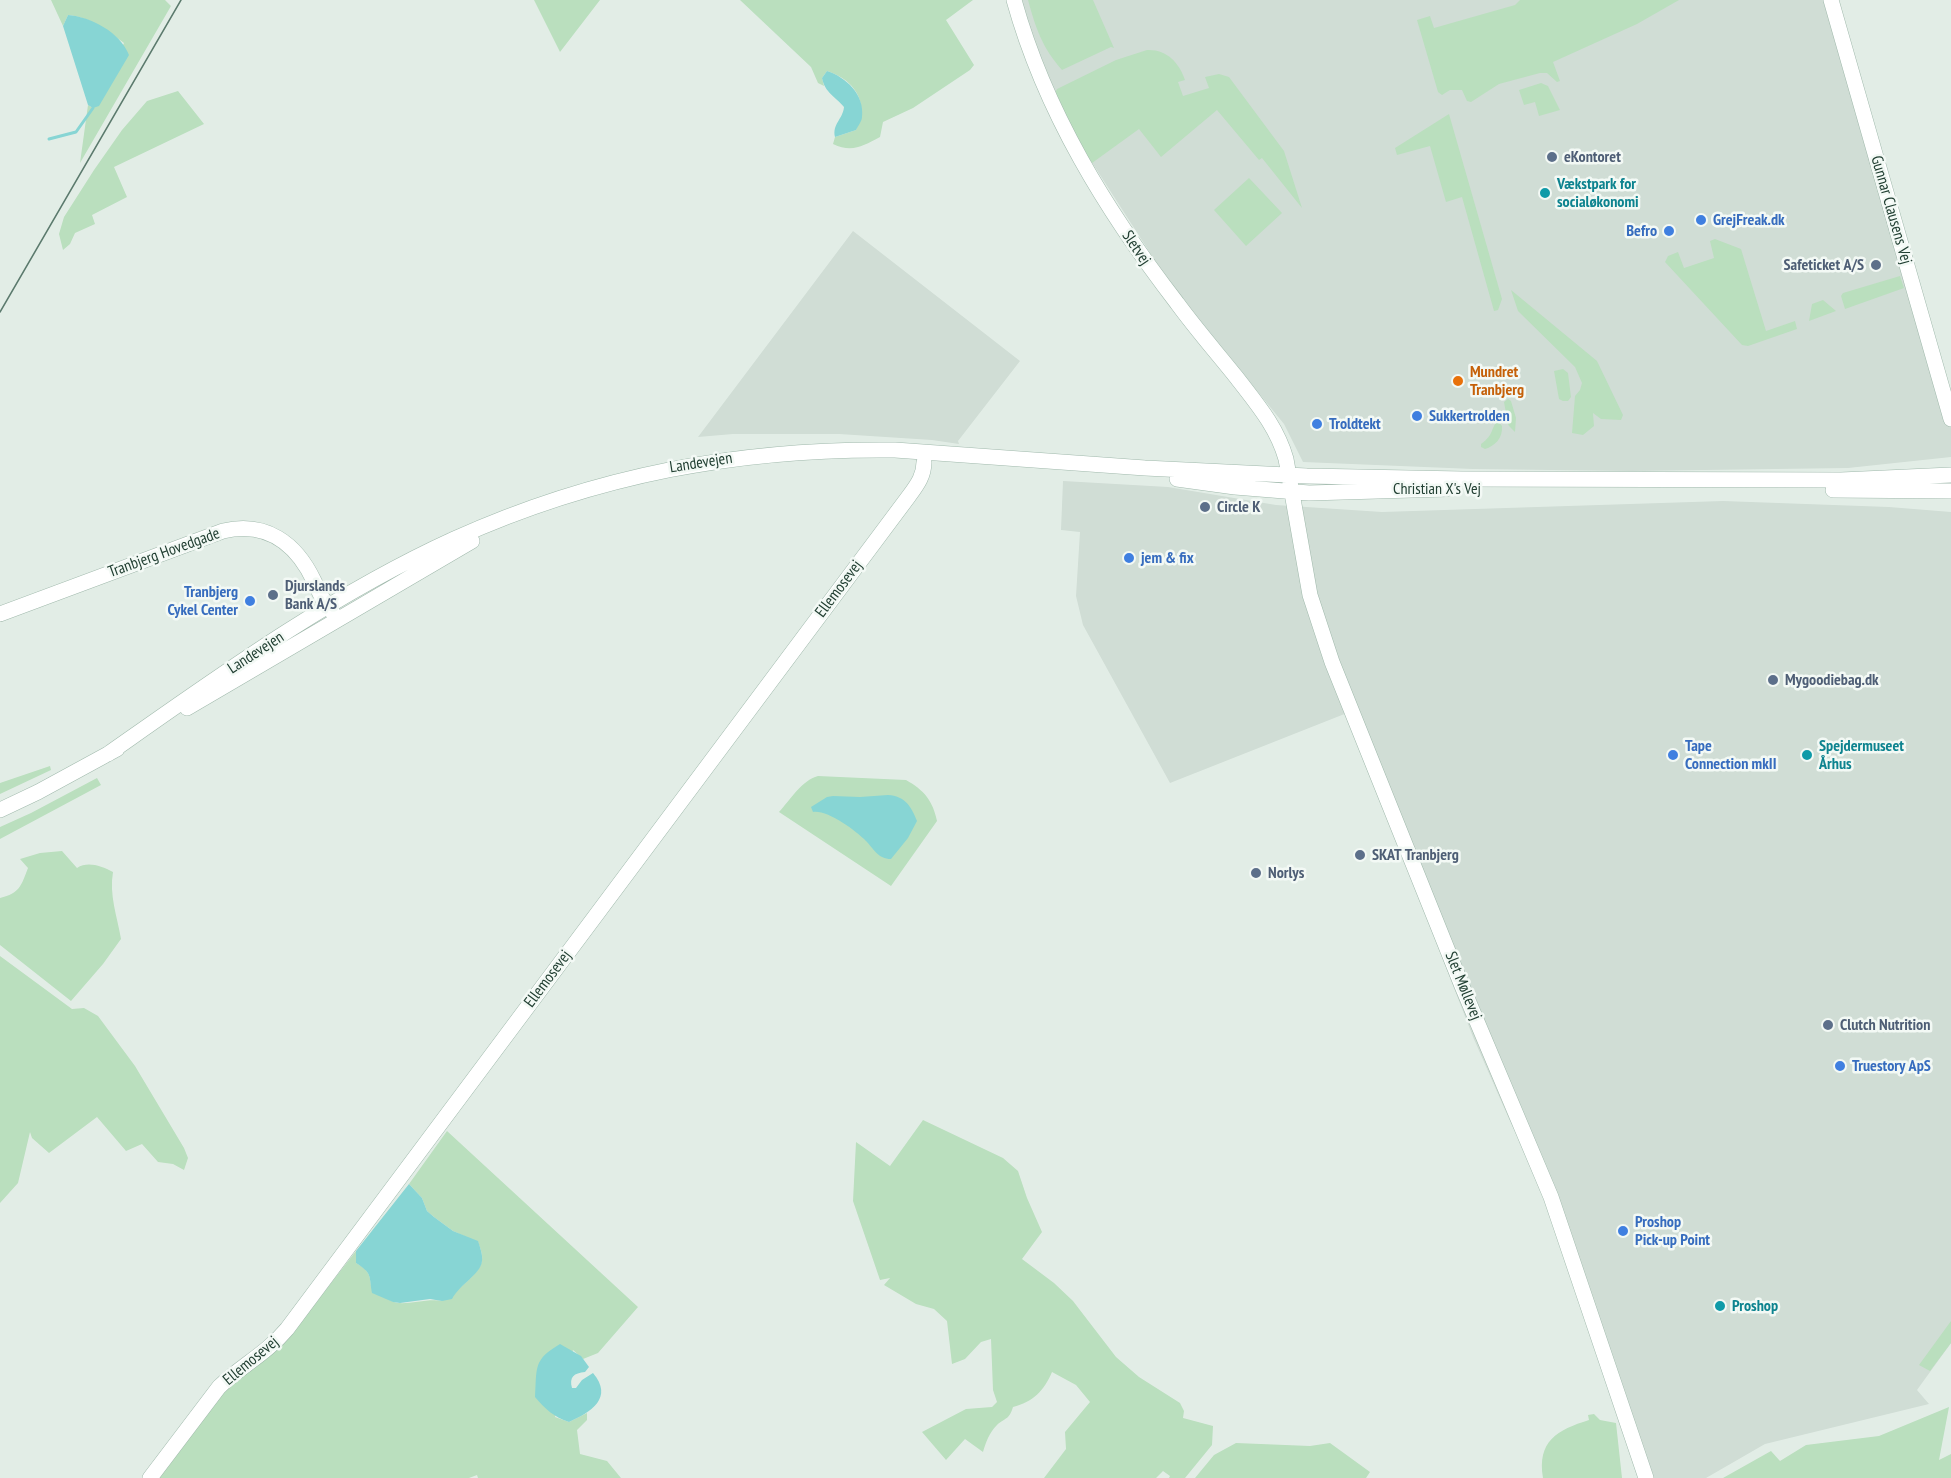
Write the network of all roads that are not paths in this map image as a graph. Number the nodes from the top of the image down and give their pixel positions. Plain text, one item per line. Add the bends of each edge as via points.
1 (1014, 0) edge
2 (1831, 0) edge
3 (1951, 419) edge
4 (925, 458) junction
5 (1951, 475) edge
6 (1289, 476) junction
7 (1951, 483) edge
8 (1842, 490) junction
9 (1951, 491) edge
10 (1292, 492) junction
11 (541, 505) junction
12 (330, 605) junction
13 (0, 614) edge
14 (338, 618) junction
15 (108, 754) junction
16 (0, 810) edge
17 (150, 1478) edge
18 (1646, 1478) edge

1 - 6 street, Sletvej via 1038,70 1076,151 1149,266 1264,413 1280,439
2 - 3 street, Gunnar Clausens Vej
4 - 6 street, Christian X's Vej
4 - 10 street, Christian X's Vej
4 - 11 street, Landevejen via 794,453 735,457 670,468
4 - 17 street, Ellemosevej via 921,479 909,496 287,1329 274,1345 219,1387
5 - 6 street, Christian X's Vej via 1841,480
6 - 10 street, Sletvej
7 - 8 street
8 - 9 street, Christian X's Vej
8 - 10 street, Christian X's Vej
10 - 18 street, Slet Møllevej via 1310,595 1332,662 1551,1197
11 - 12 street, Landevejen via 454,539
11 - 14 street, Landevejen
12 - 13 street, Tranbjerg Hovedgade via 327,592 287,543 267,532 242,528 223,531
12 - 14 street, Tranbjerg Hovedgade
12 - 15 street, Landevejen
14 - 15 street, Landevejen
15 - 16 street, Landevejen

